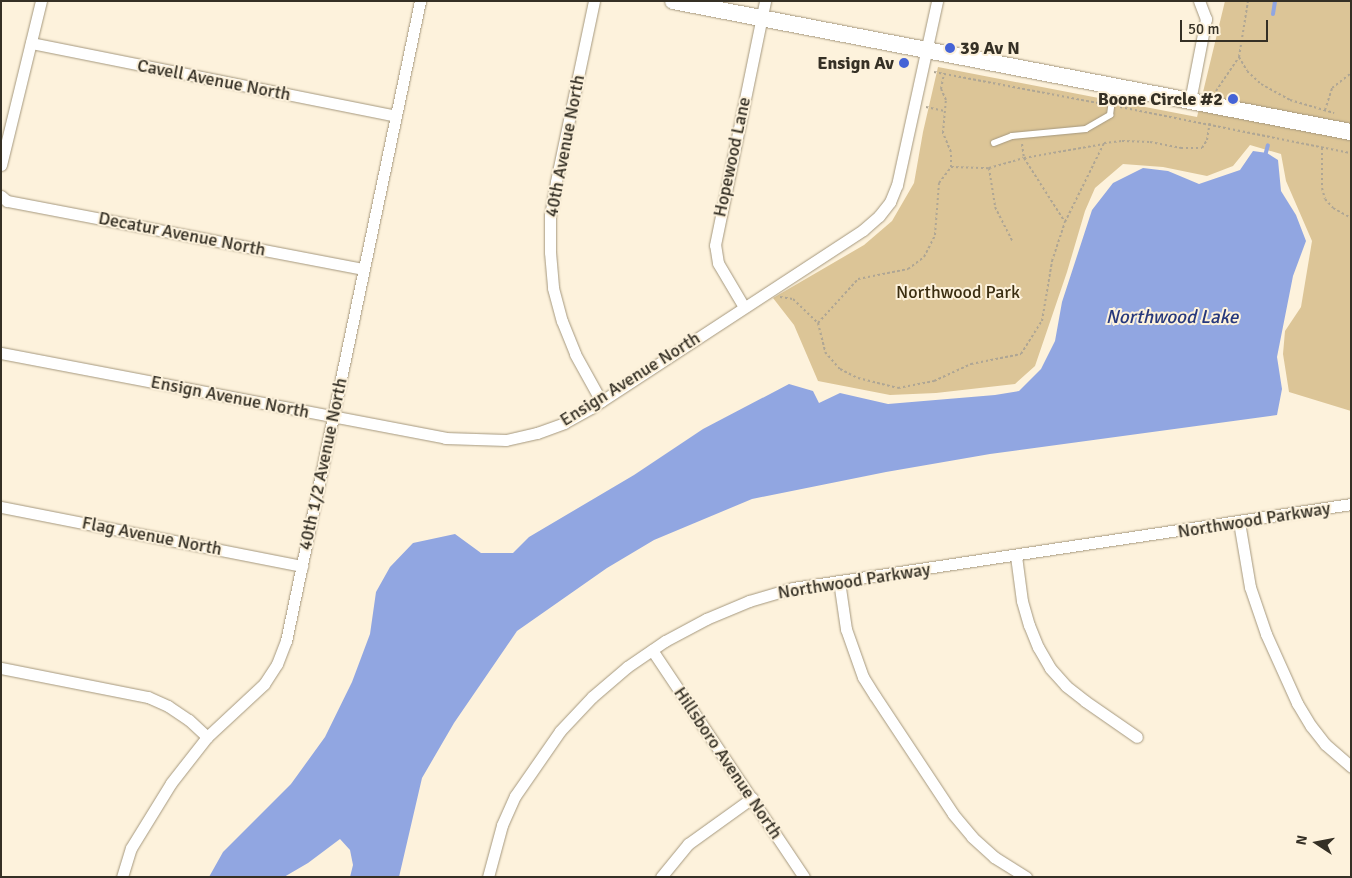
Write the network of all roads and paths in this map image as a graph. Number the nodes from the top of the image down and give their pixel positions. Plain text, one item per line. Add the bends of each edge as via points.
1 (41, 1) edge
2 (420, 1) edge
3 (594, 1) edge
4 (673, 1) edge
5 (765, 1) edge
6 (937, 1) edge
7 (1199, 1) edge
8 (1248, 1) edge
9 (761, 18) junction
10 (31, 43) junction
11 (926, 50) junction
12 (1239, 57) junction
13 (922, 71) junction
14 (944, 73) junction
15 (1351, 73) edge
16 (1114, 86) junction
17 (1190, 101) junction
18 (914, 104) junction
19 (1112, 105) junction
20 (1210, 105) junction
21 (1325, 110) junction
22 (945, 111) junction
23 (1334, 114) dead end
24 (396, 116) junction
25 (1209, 126) junction
26 (1350, 129) edge
27 (1021, 136) junction
28 (994, 143) dead end
29 (1104, 144) junction
30 (1322, 148) junction
31 (1351, 153) edge
32 (1024, 158) junction
33 (1, 165) edge
34 (951, 167) junction
35 (989, 168) junction
36 (1, 196) edge
37 (1351, 218) edge
38 (1064, 222) junction
39 (1012, 241) dead end
40 (364, 269) junction
41 (774, 287) junction
42 (744, 307) junction
43 (818, 323) junction
44 (1, 353) edge
45 (601, 401) junction
46 (333, 416) junction
47 (1351, 504) edge
48 (1, 507) edge
49 (1239, 522) junction
50 (1016, 556) junction
51 (302, 566) junction
52 (839, 581) junction
53 (652, 650) junction
54 (1, 668) edge
55 (207, 737) junction
56 (1137, 737) dead end
57 (1351, 767) edge
58 (752, 798) junction
59 (122, 877) edge
60 (488, 877) edge
61 (661, 877) edge
62 (804, 877) edge
63 (1026, 877) edge

1 - 10 street
2 - 24 street, 40th 1/2 Avenue North
3 - 45 street, 40th Avenue North via 550,214 550,252 553,288 562,321 575,354
4 - 9 street
5 - 9 street, Hopewood Lane
6 - 11 street, Ensign Avenue North
7 - 17 street via 1206,19
8 - 12 path
9 - 11 street
9 - 42 street, Hopewood Lane via 715,245 718,263
10 - 24 street, Cavell Avenue North
10 - 33 street
11 - 13 street, Ensign Avenue North
11 - 16 street
12 - 20 path via 1218,86
12 - 21 path via 1262,84 1290,100
13 - 14 path
13 - 18 street, Ensign Avenue North
14 - 19 path
14 - 22 path via 941,89 946,100
15 - 21 path via 1332,88
16 - 17 street
16 - 19 lane
17 - 20 street
18 - 22 path
18 - 41 street, Ensign Avenue North via 902,166 890,202 863,230
19 - 25 path
19 - 27 lane via 1110,115 1086,129
20 - 25 path
20 - 26 street
21 - 23 path
22 - 34 path via 943,132 951,152
24 - 40 street, 40th 1/2 Avenue North
25 - 29 path via 1202,148 1150,142
25 - 30 path
27 - 28 lane
27 - 32 path
29 - 32 path
29 - 38 path
30 - 31 path
30 - 37 path via 1325,198 1333,208
32 - 35 path
32 - 38 path
34 - 35 path
34 - 43 path via 939,183 935,235 924,257 908,269 858,279
35 - 39 path via 995,206
36 - 40 street, Decatur Avenue North via 8,200
38 - 43 path via 1052,261 1042,321 1021,354 971,364 934,381 898,388 858,378 840,369 824,352
40 - 46 street, 40th 1/2 Avenue North
41 - 42 street, Ensign Avenue North
41 - 43 path via 780,298 793,299
42 - 45 street, Ensign Avenue North
44 - 46 street, Ensign Avenue North
45 - 46 street, Ensign Avenue North via 564,423 537,434 506,440 445,438
46 - 51 street, 40th 1/2 Avenue North
47 - 49 street, Northwood Parkway
48 - 51 street, Flag Avenue North
49 - 50 street, Northwood Parkway
49 - 57 street via 1250,587 1266,634 1311,726 1325,744
50 - 52 street, Northwood Parkway
50 - 56 street via 1029,625 1050,668 1066,686
51 - 55 street, 40th 1/2 Avenue North via 286,641 276,664 264,684
52 - 53 street, Northwood Parkway via 793,588 749,601 706,619
52 - 63 street via 846,629 863,677 875,696 966,829 994,857
53 - 58 street, Hillsboro Avenue North
53 - 60 street, Northwood Parkway via 592,698 560,731 533,768 502,824
54 - 55 street via 148,697 189,720
55 - 59 street, 40th 1/2 Avenue North via 176,776 145,824 131,848
58 - 61 street via 688,844
58 - 62 street, Hillsboro Avenue North

